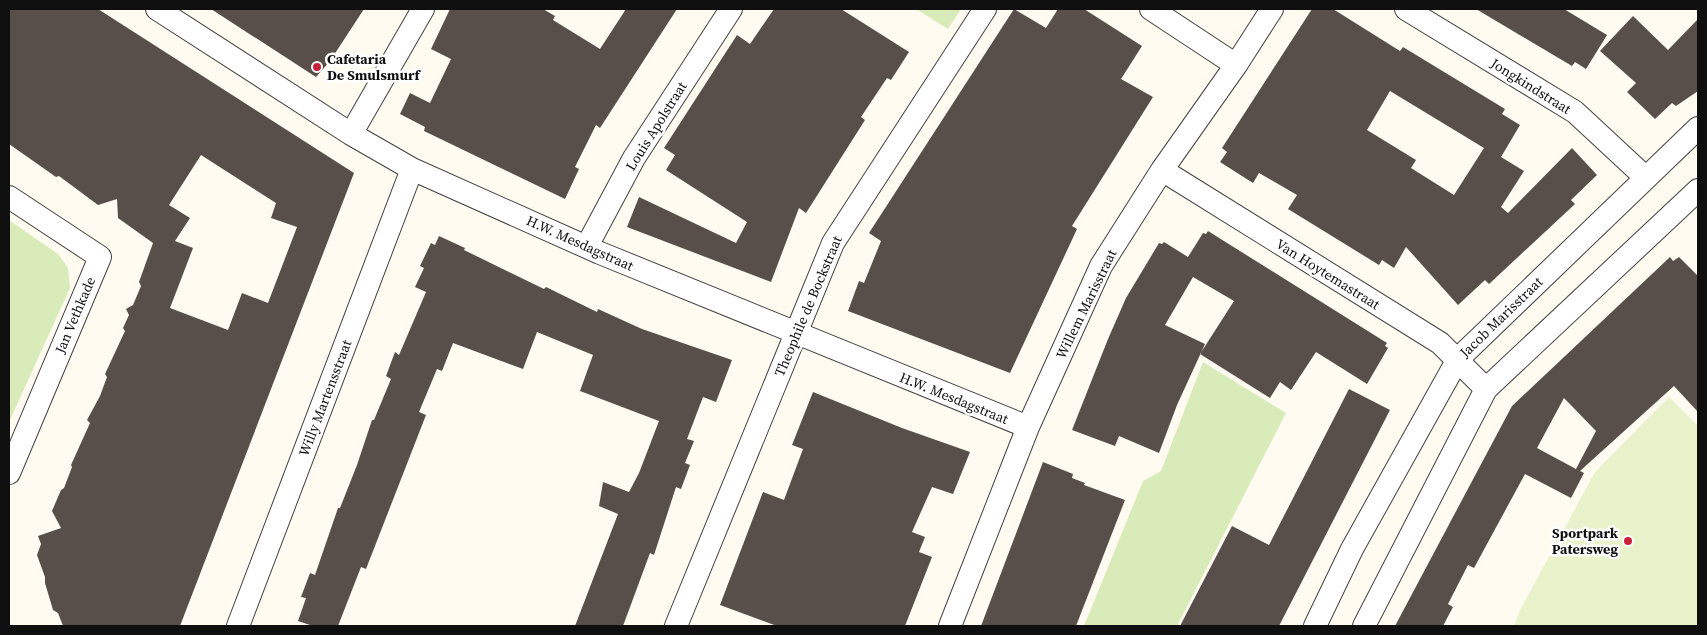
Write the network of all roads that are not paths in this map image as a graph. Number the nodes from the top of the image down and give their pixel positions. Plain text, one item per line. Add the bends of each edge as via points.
1 (157, 9) edge
2 (423, 9) edge
3 (730, 9) edge
4 (985, 9) edge
5 (1151, 9) edge
6 (1272, 9) edge
7 (1406, 9) edge
8 (1236, 65) junction
9 (1698, 128) edge
10 (351, 134) junction
11 (412, 169) junction
12 (1162, 170) junction
13 (1646, 177) junction
14 (1696, 196) edge
15 (9, 197) edge
16 (587, 246) junction
17 (795, 334) junction
18 (1458, 360) junction
19 (1486, 389) junction
20 (1028, 427) junction
21 (9, 473) edge
22 (238, 626) edge
23 (676, 626) edge
24 (950, 626) edge
25 (1316, 626) edge
26 (1364, 626) edge

1 - 10 street, H.W. Mesdagstraat
2 - 10 street
3 - 16 street, Louis Apolstraat via 634,158
4 - 17 street, Theophile de Bockstraat via 833,242
5 - 8 street
6 - 8 street, Willem Marisstraat
7 - 13 street, Jongkindstraat via 1575,112
8 - 12 street, Willem Marisstraat
9 - 13 street, Jacob Marisstraat
10 - 11 street, H.W. Mesdagstraat
11 - 16 street, H.W. Mesdagstraat
11 - 22 street, Willy Martensstraat
12 - 18 street, Van Hoytemastraat via 1440,343
12 - 20 street, Willem Marisstraat via 1101,266
13 - 18 street, Jacob Marisstraat
14 - 19 street
15 - 21 street, Jan Vethkade via 100,258
16 - 17 street, H.W. Mesdagstraat
17 - 20 street, H.W. Mesdagstraat
17 - 23 street, Theophile de Bockstraat
18 - 19 street, Van Hoytemastraat
18 - 25 street, Jacob Marisstraat via 1352,549
19 - 26 street
20 - 24 street, Willem Marisstraat

